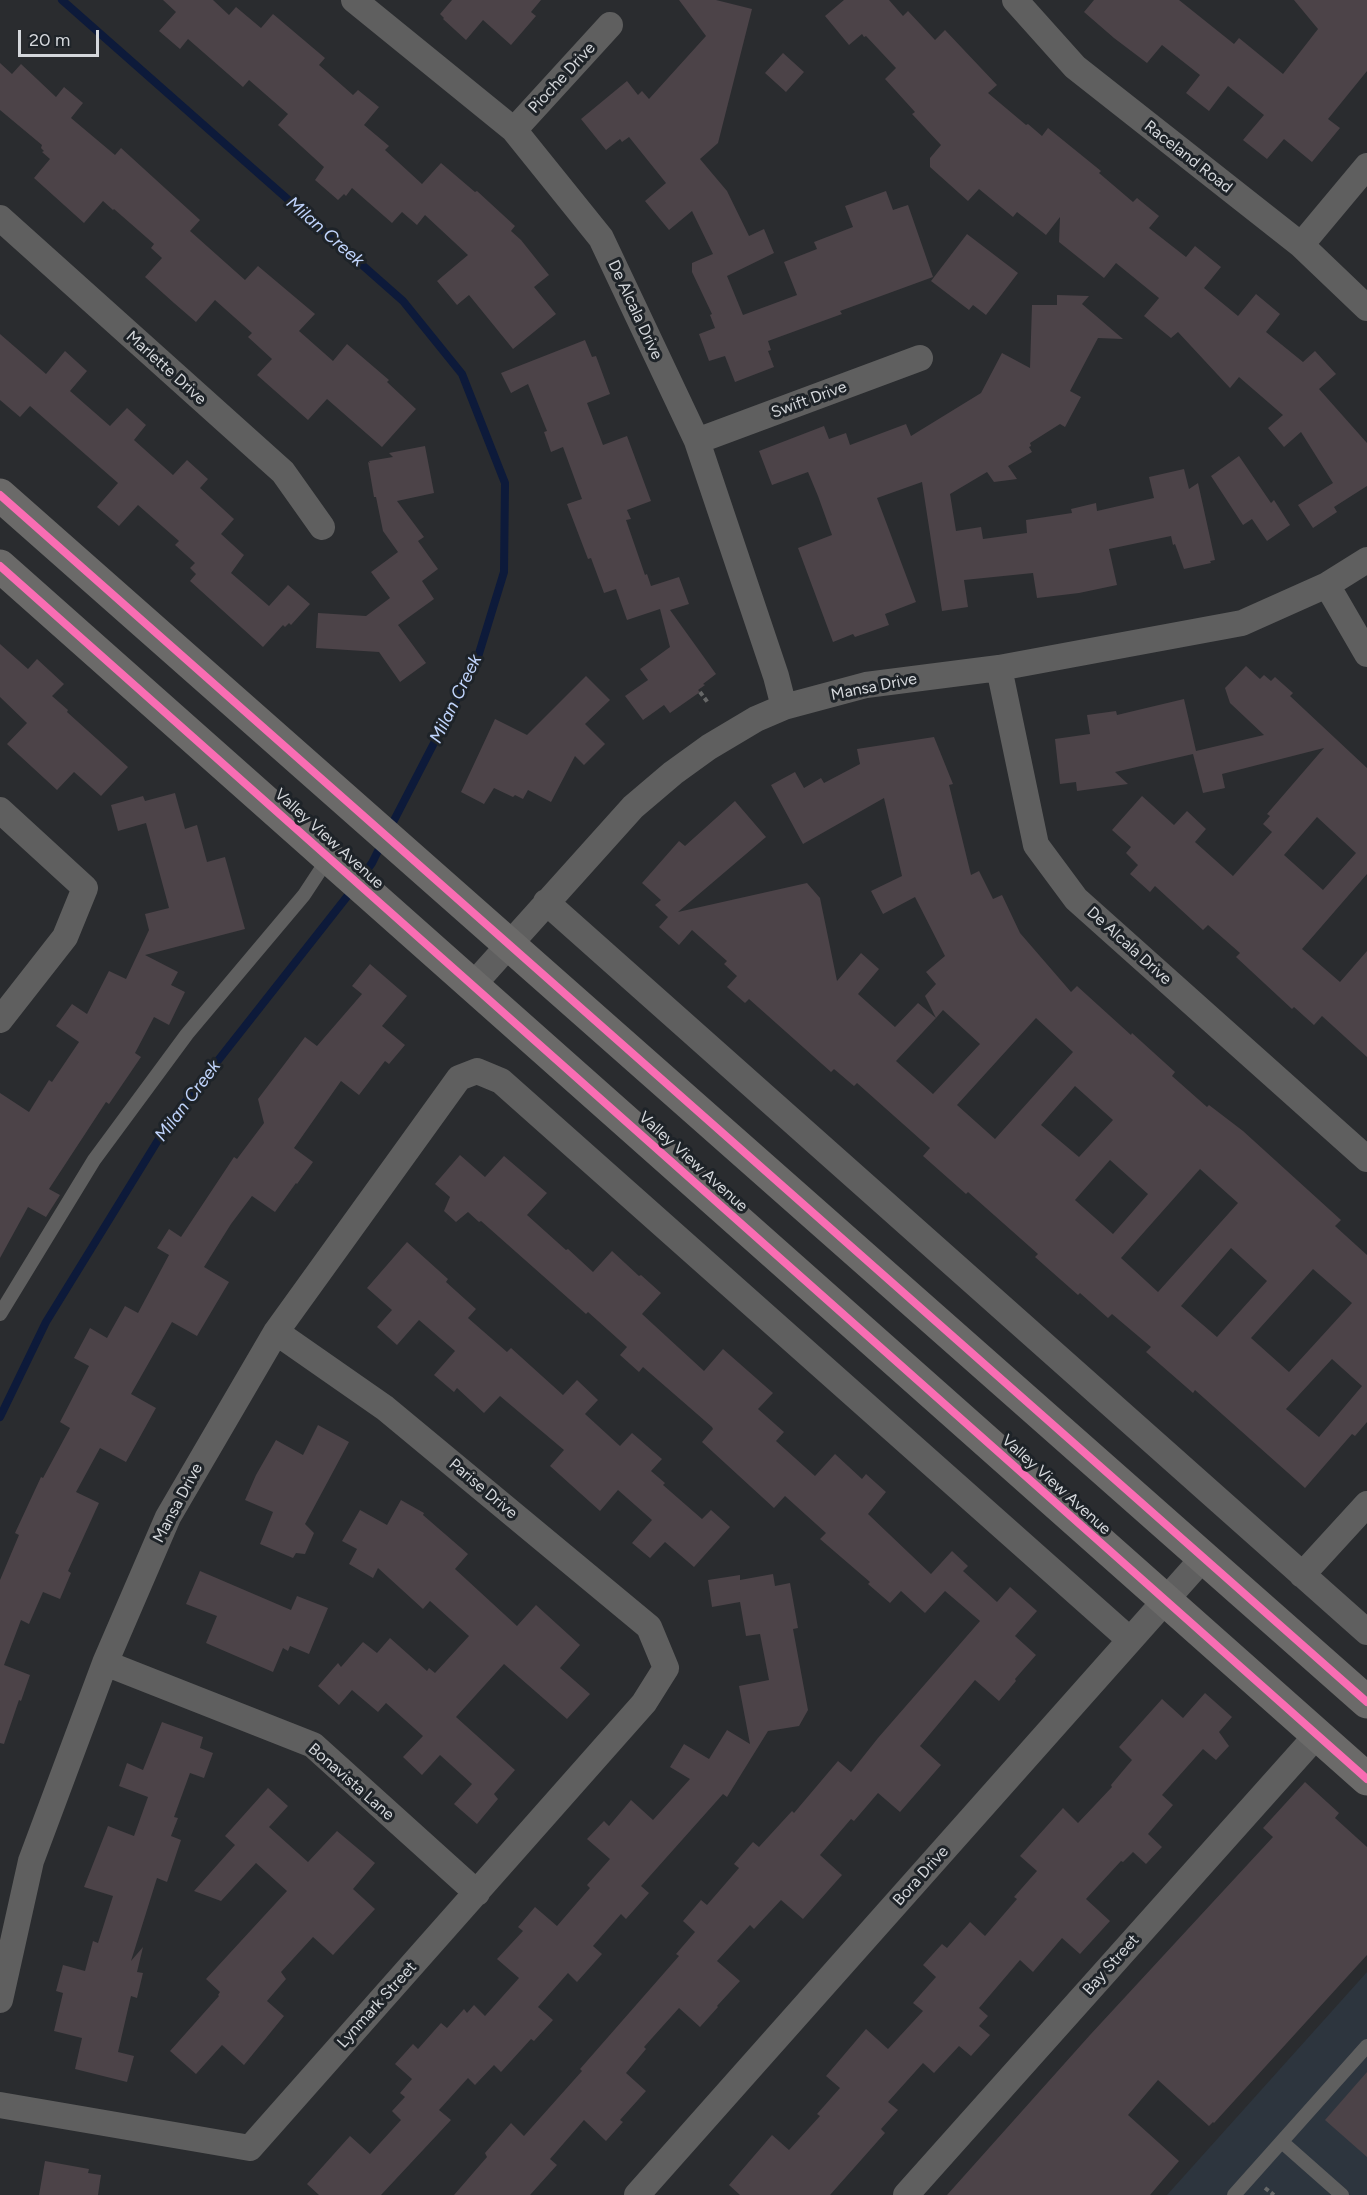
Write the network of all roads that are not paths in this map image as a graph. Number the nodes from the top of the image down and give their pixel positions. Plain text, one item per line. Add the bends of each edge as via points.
1 (354, 0) edge
2 (1016, 0) edge
3 (610, 26) dead end
4 (514, 130) junction
5 (1367, 166) edge
6 (0, 218) edge
7 (1301, 246) junction
8 (1367, 308) edge
9 (920, 358) dead end
10 (698, 441) junction
11 (0, 495) edge
12 (322, 527) dead end
13 (1367, 560) edge
14 (0, 566) edge
15 (1327, 585) junction
16 (1367, 654) edge
17 (999, 668) junction
18 (784, 707) junction
19 (0, 810) edge
20 (349, 875) junction
21 (546, 902) junction
22 (509, 944) junction
23 (473, 985) junction
24 (0, 1020) edge
25 (1367, 1159) edge
26 (0, 1314) edge
27 (276, 1332) junction
28 (1367, 1504) edge
29 (1204, 1557) junction
30 (1302, 1575) junction
31 (1166, 1600) junction
32 (1367, 1632) edge
33 (1130, 1640) junction
34 (105, 1663) junction
35 (666, 1668) joint
36 (1367, 1702) edge
37 (1317, 1735) junction
38 (1367, 1779) edge
39 (477, 1893) junction
40 (0, 2000) edge
41 (1367, 2046) edge
42 (0, 2105) edge
43 (1282, 2142) junction
44 (638, 2195) edge
45 (906, 2195) edge
46 (1234, 2195) edge
47 (1342, 2195) edge

1 - 4 street, De Alcala Drive
2 - 7 street, Raceland Road via 1075,68
3 - 4 street, Pioche Drive
4 - 10 street, De Alcala Drive via 601,238
5 - 7 street
6 - 12 street, Marlette Drive via 283,472
7 - 8 street, Raceland Road
9 - 10 street, Swift Drive
10 - 18 street, De Alcala Drive
11 - 22 main road
13 - 15 street, Mansa Drive
14 - 20 main road, Valley View Avenue
15 - 16 street
15 - 17 street, Mansa Drive via 1242,623
17 - 18 street, Mansa Drive via 866,685
17 - 25 street, De Alcala Drive via 1036,845 1042,854 1076,898
18 - 21 street, Mansa Drive via 718,741 673,773 633,807
19 - 24 street via 85,888 65,937
20 - 23 main road, Valley View Avenue
20 - 26 lane via 304,895 187,1034 94,1160
21 - 22 street, Mansa Drive
21 - 30 street
22 - 23 street, Mansa Drive
22 - 29 main road
23 - 31 main road, Valley View Avenue
27 - 33 street, Mansa Drive via 459,1078 477,1071 501,1081
27 - 34 street, Mansa Drive via 168,1517
27 - 35 street, Parise Drive via 385,1408 649,1627
28 - 30 street
29 - 31 street, Bora Drive
29 - 36 main road
30 - 32 street
31 - 33 street, Bora Drive
31 - 37 main road, Valley View Avenue
33 - 44 street, Bora Drive
34 - 39 street, Bonavista Lane via 313,1745
34 - 40 street, Mansa Drive via 31,1861
35 - 39 street, Lynmark Street via 644,1703
37 - 38 main road, Valley View Avenue
37 - 45 street, Bay Street
39 - 42 street, Lynmark Street via 250,2148
41 - 43 lane
43 - 46 lane
43 - 47 lane

